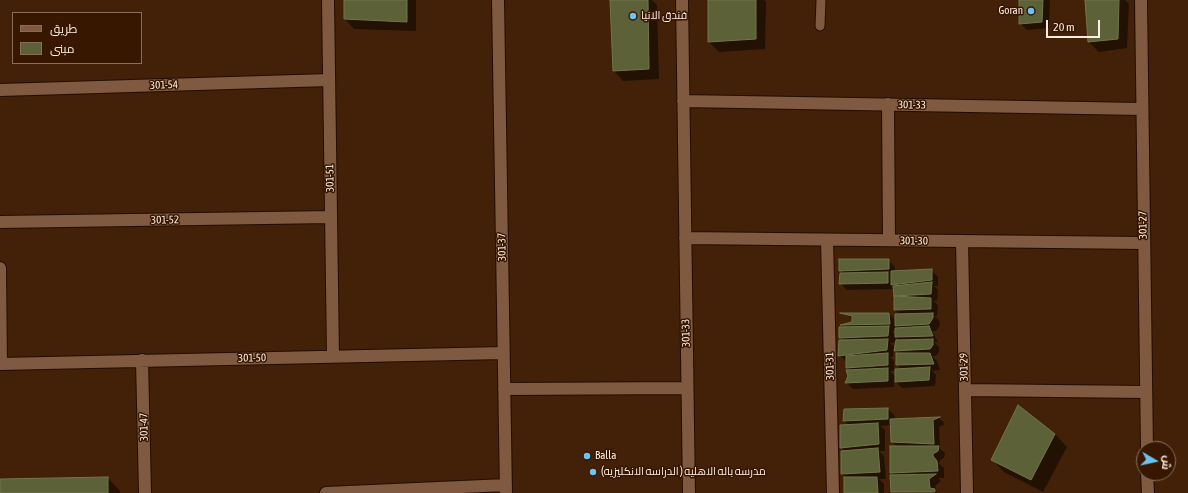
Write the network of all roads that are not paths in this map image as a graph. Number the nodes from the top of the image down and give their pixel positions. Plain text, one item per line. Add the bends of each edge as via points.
1 (328, 0) edge
2 (498, 0) edge
3 (682, 0) edge
4 (821, 0) edge
5 (1141, 0) edge
6 (820, 26) dead end
7 (329, 80) junction
8 (0, 90) edge
9 (683, 101) junction
10 (888, 104) junction
11 (1141, 109) junction
12 (331, 217) junction
13 (0, 222) edge
14 (685, 238) junction
15 (827, 240) junction
16 (889, 240) junction
17 (962, 241) junction
18 (1143, 243) junction
19 (0, 268) edge
20 (503, 353) junction
21 (333, 356) junction
22 (142, 360) junction
23 (1, 364) edge
24 (687, 388) junction
25 (504, 389) junction
26 (965, 390) junction
27 (1146, 392) junction
28 (1147, 441) edge
29 (1148, 481) edge
30 (506, 489) edge
31 (145, 493) edge
32 (326, 493) edge
33 (689, 493) edge
34 (833, 493) edge
35 (967, 493) edge
36 (1148, 493) edge

1 - 7 street, 301-51
2 - 20 street, 301-37
3 - 9 street, 301-33
4 - 6 lane
5 - 11 street, 301-27
7 - 8 street, 301-54
7 - 12 street, 301-51
9 - 10 street, 301-33
9 - 14 street, 301-33
10 - 11 street, 301-33
10 - 16 street
11 - 18 street, 301-27
12 - 13 street, 301-52
12 - 21 street, 301-51
14 - 15 street, 301-30
14 - 24 street, 301-33
15 - 16 street, 301-30
15 - 34 street, 301-31
16 - 17 street, 301-30
17 - 18 street, 301-30
17 - 26 street, 301-29
18 - 27 street, 301-27
19 - 23 street
20 - 21 street, 301-50
20 - 25 street, 301-37
21 - 22 street, 301-50
22 - 23 street, 301-50
22 - 31 street, 301-47
24 - 25 street
24 - 33 street, 301-33
25 - 30 street, 301-37
26 - 27 street
26 - 35 street, 301-29
27 - 28 street, 301-27
29 - 36 street
30 - 32 street

